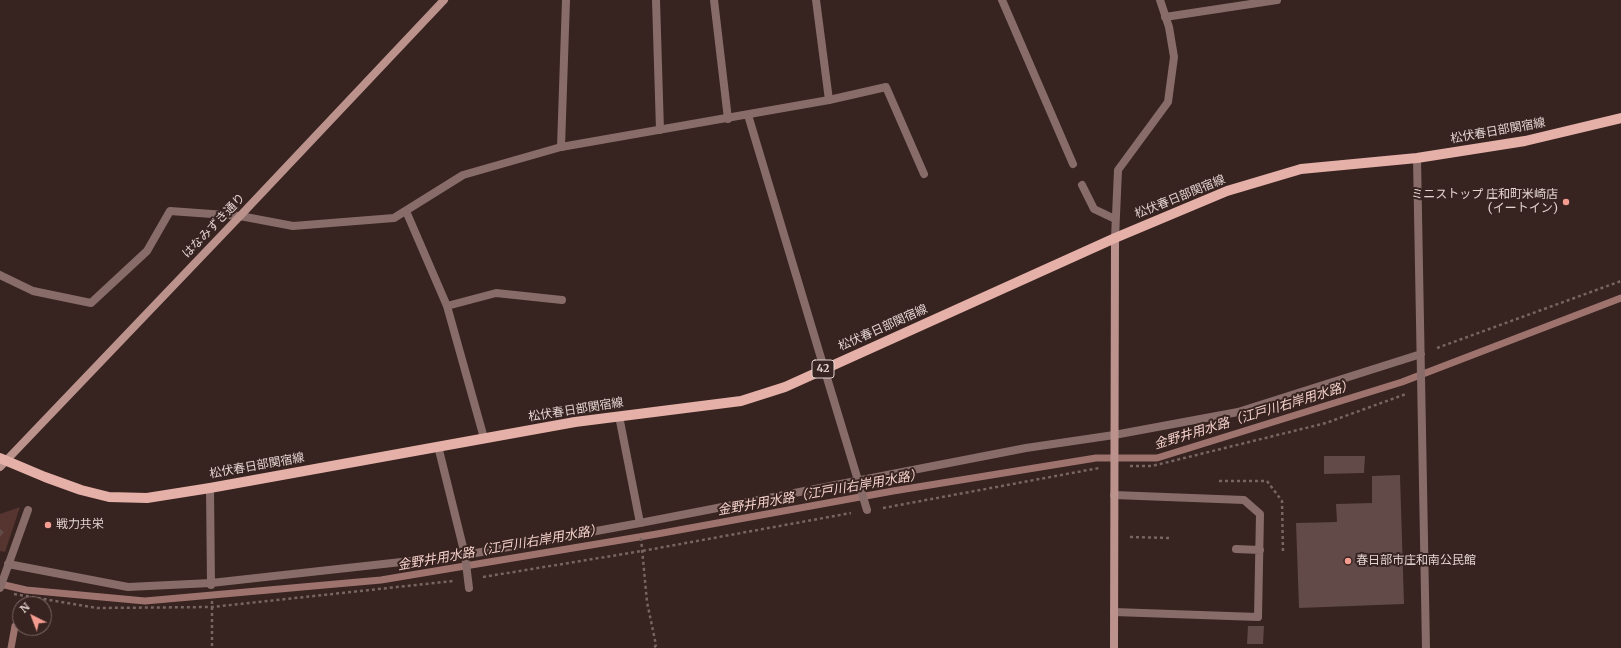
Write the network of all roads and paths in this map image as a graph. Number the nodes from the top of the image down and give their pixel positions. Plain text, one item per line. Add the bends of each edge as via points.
1 (444, 0) edge
2 (566, 0) edge
3 (656, 0) edge
4 (714, 0) edge
5 (816, 0) edge
6 (1002, 0) edge
7 (1160, 0) edge
8 (1277, 0) edge
9 (1165, 17) junction
10 (829, 100) junction
11 (748, 115) junction
12 (728, 118) junction
13 (1621, 118) edge
14 (660, 130) junction
15 (561, 147) junction
16 (1417, 158) junction
17 (1073, 164) dead end
18 (924, 174) dead end
19 (1082, 185) dead end
20 (406, 210) junction
21 (240, 216) junction
22 (1116, 219) junction
23 (1115, 238) junction
24 (0, 275) edge
25 (1621, 281) edge
26 (562, 300) dead end
27 (447, 306) junction
28 (1421, 354) junction
29 (824, 368) junction
30 (1421, 386) junction
31 (619, 416) junction
32 (484, 438) junction
33 (1114, 439) junction
34 (438, 446) junction
35 (2, 462) edge
36 (1114, 464) junction
37 (859, 481) junction
38 (210, 488) junction
39 (1114, 495) junction
40 (28, 510) dead end
41 (867, 510) dead end
42 (640, 523) junction
43 (1114, 537) junction
44 (1170, 538) dead end
45 (642, 549) dead end
46 (1236, 549) dead end
47 (1260, 550) junction
48 (465, 556) junction
49 (7, 567) junction
50 (211, 584) junction
51 (0, 588) edge
52 (469, 588) dead end
53 (212, 605) dead end
54 (1114, 612) junction
55 (212, 648) edge
56 (654, 648) edge
57 (1114, 648) edge
58 (1426, 648) edge

1 - 21 street, はなみずき通り
2 - 15 street
3 - 14 street
4 - 12 street
5 - 10 street
6 - 17 street
7 - 9 street
8 - 9 street
9 - 22 street via 1174,57 1168,102 1118,170
10 - 11 street
10 - 18 street via 886,87
11 - 12 street
11 - 29 street
12 - 14 street
13 - 16 main road, 松伏春日部関宿線 / 42 via 1525,141
14 - 15 street
15 - 20 street via 463,174
16 - 23 main road, 松伏春日部関宿線 / 42 via 1301,169 1227,191
16 - 28 street
19 - 22 street via 1094,209
20 - 21 street via 394,218 293,226
20 - 27 street
21 - 24 street via 170,211 147,251 91,303 33,291
21 - 35 street, はなみずき通り
22 - 23 street
23 - 29 main road, 松伏春日部関宿線 / 42
23 - 33 street
25 - 28 path
26 - 27 street via 496,293
27 - 32 street
28 - 30 street
28 - 33 street via 1238,412
29 - 31 main road, 松伏春日部関宿線 / 42 via 785,387 741,401
29 - 37 street
30 - 36 path via 1326,423 1152,466
30 - 58 street
31 - 32 main road, 松伏春日部関宿線 / 42
31 - 42 street
32 - 34 main road, 松伏春日部関宿線 / 42
33 - 36 street
33 - 37 street via 1026,448
34 - 38 main road, 松伏春日部関宿線 / 42
34 - 48 street
35 - 38 main road, 松伏春日部関宿線 / 42 via 81,490 109,497 147,498
36 - 39 street
37 - 41 street
37 - 42 street
38 - 50 street
39 - 43 street
39 - 47 street via 1244,500 1260,514
40 - 49 street
42 - 48 street
43 - 44 path
43 - 54 street
45 - 56 path via 656,645
46 - 47 street
47 - 54 street via 1258,617
48 - 50 street
48 - 52 street
49 - 50 street via 128,587
49 - 51 street
53 - 55 path
54 - 57 street

